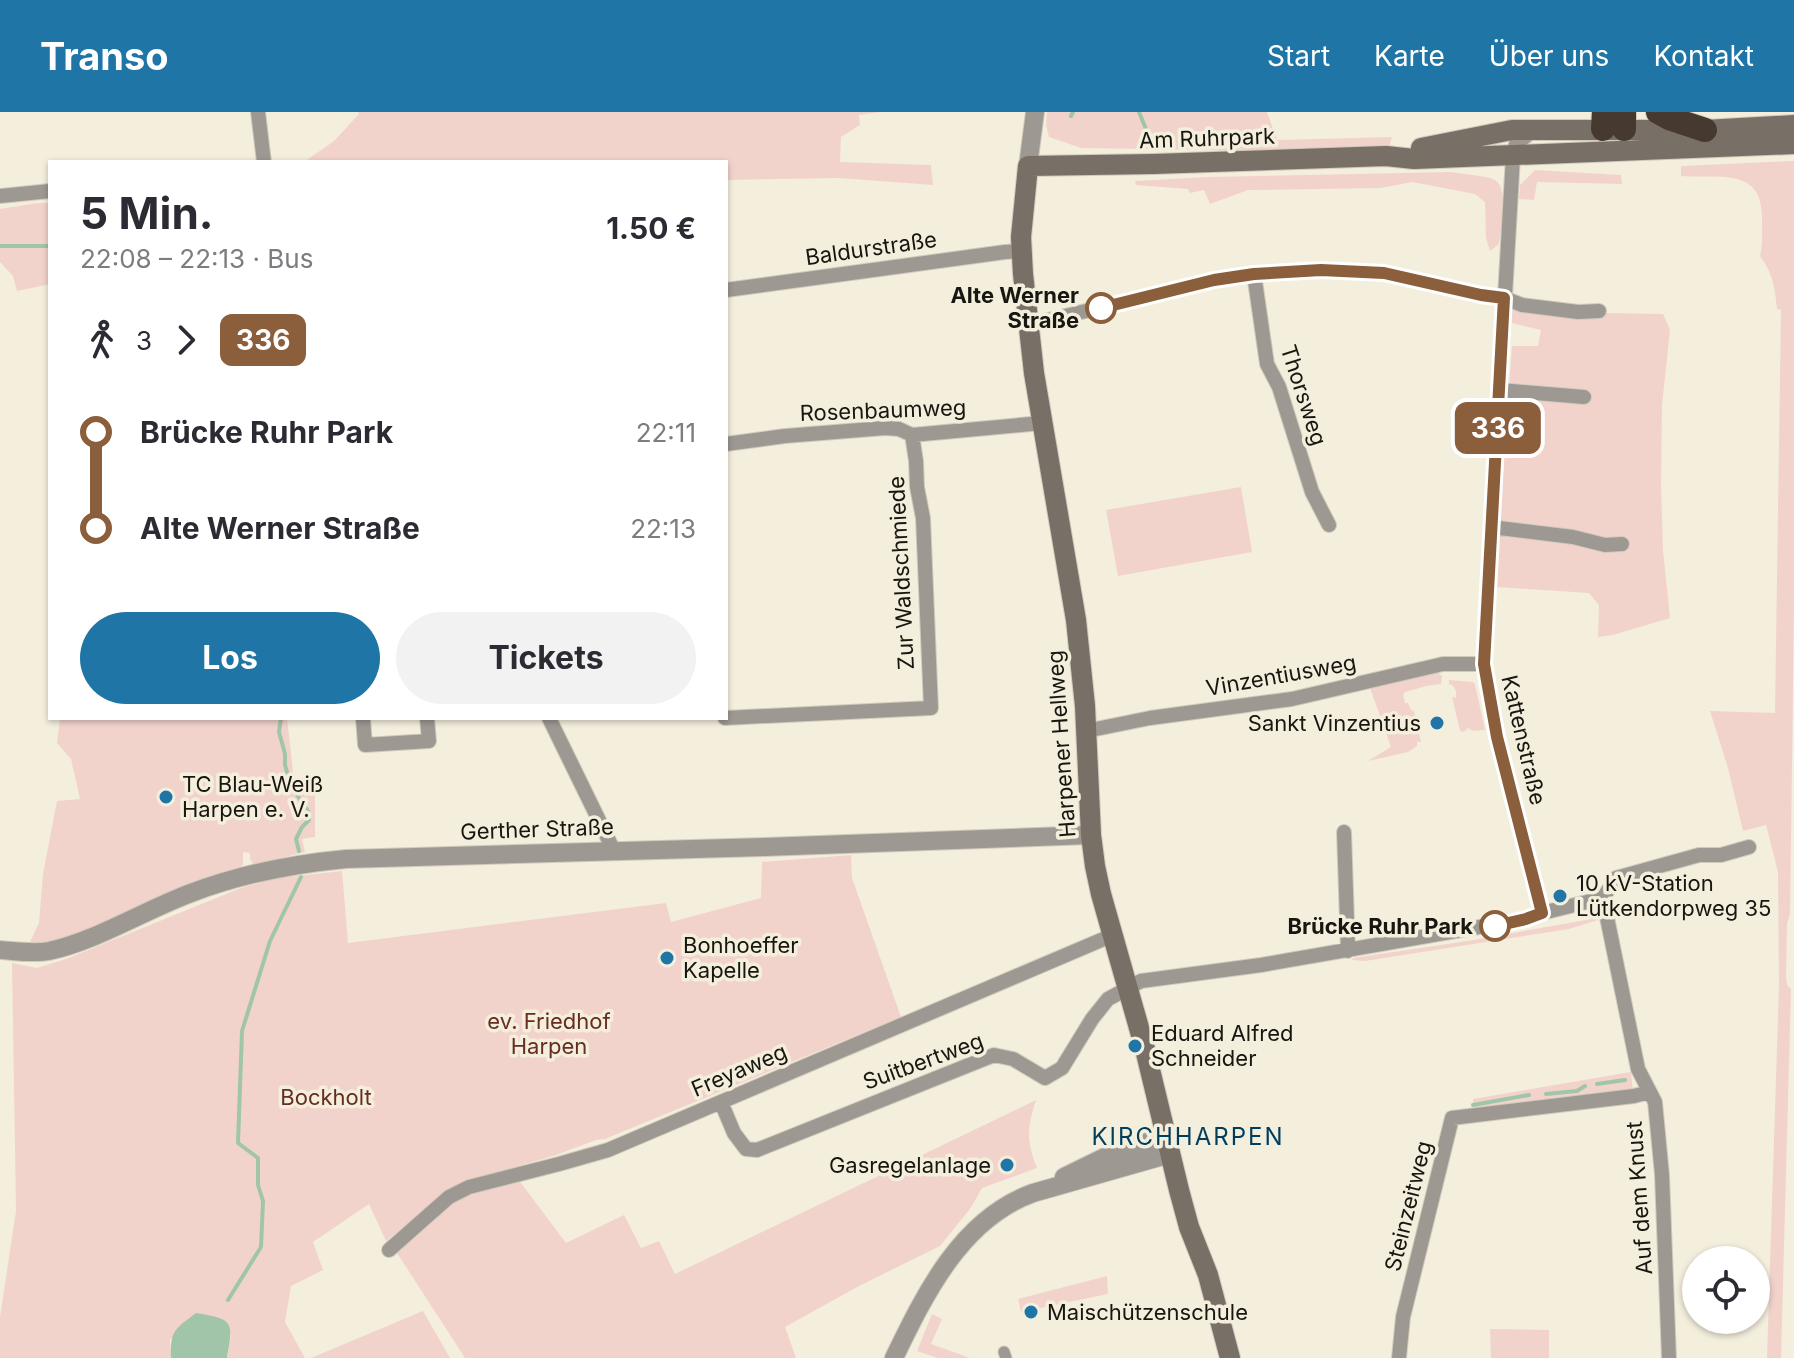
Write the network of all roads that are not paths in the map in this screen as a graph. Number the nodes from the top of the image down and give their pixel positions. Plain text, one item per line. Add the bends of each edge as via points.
1 (258, 112) edge
2 (1035, 112) edge
3 (1658, 112) edge
4 (1617, 127) edge
5 (1535, 129) junction
6 (1705, 130) junction
7 (1793, 134) edge
8 (1467, 138) junction
9 (1386, 156) junction
10 (1513, 156) junction
11 (264, 160) edge
12 (1028, 166) junction
13 (48, 191) edge
14 (0, 196) edge
15 (1022, 251) junction
16 (1254, 274) junction
17 (728, 290) edge
18 (1504, 298) junction
19 (1599, 311) dead end
20 (1028, 325) junction
21 (1500, 390) junction
22 (1584, 397) dead end
23 (1042, 423) junction
24 (912, 435) junction
25 (728, 444) edge
26 (1329, 525) dead end
27 (1491, 527) junction
28 (1622, 544) dead end
29 (1484, 664) junction
30 (728, 718) edge
31 (363, 720) edge
32 (427, 720) edge
33 (550, 720) edge
34 (1086, 731) junction
35 (1344, 832) dead end
36 (1091, 835) junction
37 (1749, 847) dead end
38 (614, 851) junction
39 (1603, 898) junction
40 (1542, 913) junction
41 (1113, 935) junction
42 (0, 950) edge
43 (1348, 951) junction
44 (1129, 986) junction
45 (1649, 1092) junction
46 (721, 1102) junction
47 (1168, 1145) junction
48 (389, 1250) dead end
49 (894, 1358) edge
50 (1230, 1358) edge
51 (1399, 1358) edge
52 (1669, 1358) edge

1 - 11 street
2 - 12 street, Harpener Hellweg
3 - 6 highway
4 - 5 main road, Am Ruhrpark
4 - 6 main road, Am Ruhrpark
4 - 7 main road, Am Ruhrpark
4 - 10 main road, Am Ruhrpark
5 - 8 main road, Am Ruhrpark
5 - 10 street via 1516,144
6 - 7 main road, Am Ruhrpark
8 - 9 main road, Am Ruhrpark
8 - 10 street via 1496,140
9 - 10 main road, Am Ruhrpark
9 - 12 main road, Am Ruhrpark
10 - 18 street, Kattenstraße
12 - 15 main road, Harpener Hellweg
13 - 14 street
15 - 17 street, Baldurstraße
15 - 20 main road, Harpener Hellweg
16 - 18 street via 1384,273
16 - 20 street
16 - 26 street, Thorsweg via 1267,364 1312,492
18 - 19 street via 1554,310
18 - 21 street, Kattenstraße
20 - 23 main road, Harpener Hellweg
21 - 22 street
21 - 27 street, Kattenstraße
23 - 24 street, Rosenbaumweg
23 - 34 main road, Harpener Hellweg via 1076,620
24 - 25 street, Rosenbaumweg via 885,428
24 - 30 street, Zur Waldschmiede via 923,518 931,708
27 - 28 street
27 - 29 street, Kattenstraße
29 - 34 street, Vinzentiusweg via 1443,664 1292,699
29 - 40 street, Kattenstraße
31 - 32 street via 365,745 429,741
33 - 38 street
34 - 36 main road, Harpener Hellweg
35 - 43 street
36 - 38 street, Gerther Straße
36 - 41 main road, Harpener Hellweg
37 - 39 street via 1616,878
38 - 42 street, Gerther Straße via 305,863 194,892 52,950
39 - 40 street
39 - 45 street, Auf dem Knust via 1638,1069
40 - 43 street
41 - 44 main road, Harpener Hellweg
41 - 46 street, Freyaweg
43 - 44 street
44 - 46 street, Suitbertweg via 1108,999 1062,1068 1045,1078 1013,1059 994,1055 757,1150 746,1149
44 - 47 main road, Harpener Hellweg
45 - 51 street, Steinzeitweg via 1452,1118 1403,1317
45 - 52 street, Auf dem Knust via 1655,1102 1662,1175
46 - 48 street, Freyaweg via 608,1150 469,1187 449,1197
47 - 49 street via 996,1210 947,1262
47 - 50 main road, Harpener Hellweg

